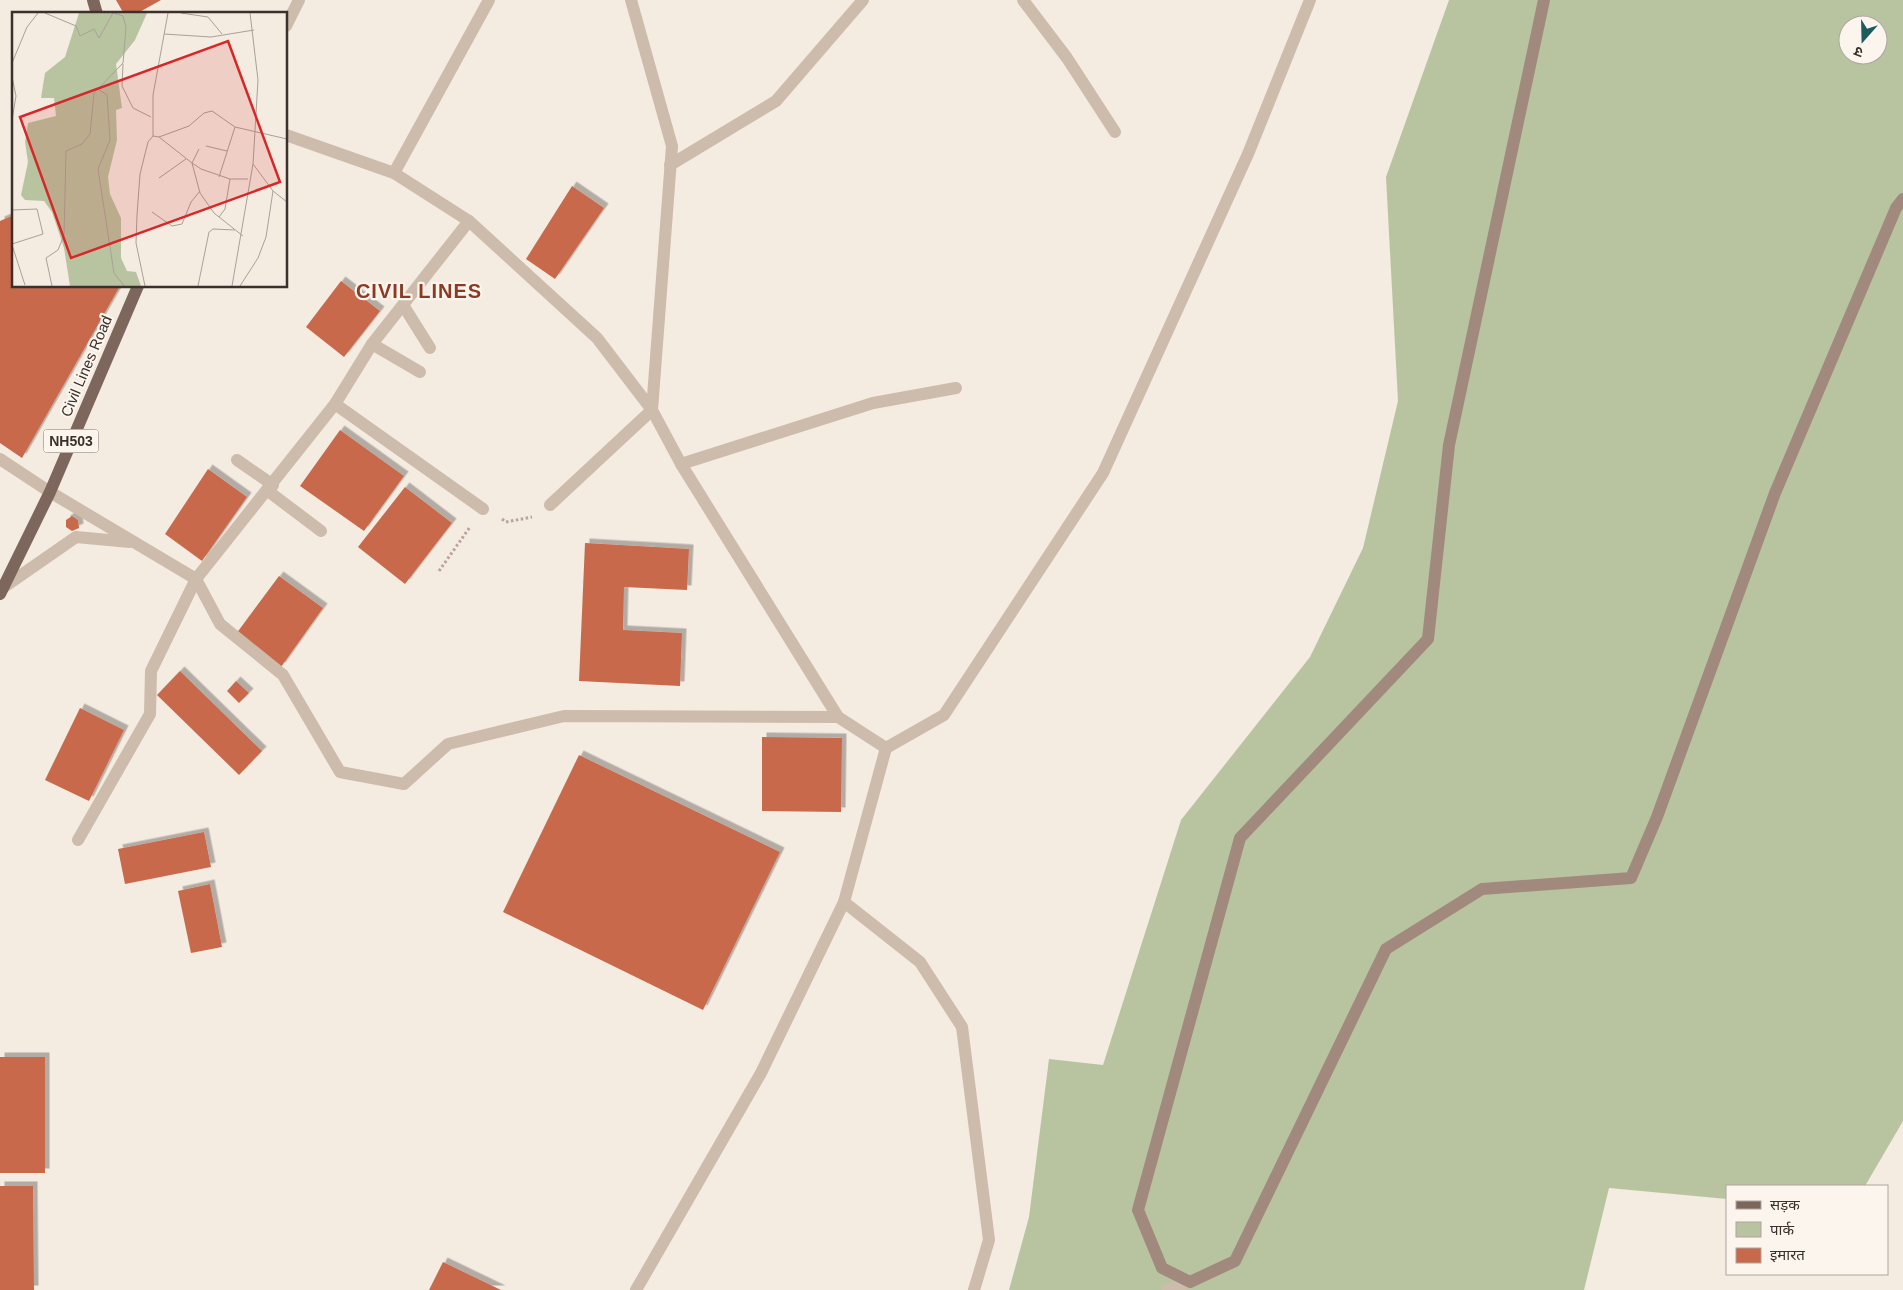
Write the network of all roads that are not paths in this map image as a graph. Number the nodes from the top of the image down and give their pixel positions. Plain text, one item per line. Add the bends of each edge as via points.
1 (299, 0) edge
2 (489, 0) edge
3 (631, 0) edge
4 (863, 0) edge
5 (1023, 0) edge
6 (1310, 0) edge
7 (1544, 0) edge
8 (288, 22) edge
9 (1115, 132) dead end
10 (288, 136) edge
11 (670, 165) junction
12 (394, 173) junction
13 (1903, 199) edge
14 (469, 222) junction
15 (137, 288) edge
16 (403, 305) junction
17 (372, 344) junction
18 (430, 348) dead end
19 (420, 372) dead end
20 (956, 388) dead end
21 (335, 404) junction
22 (652, 410) junction
23 (0, 459) edge
24 (237, 460) dead end
25 (681, 464) junction
26 (270, 488) junction
27 (50, 492) junction
28 (550, 505) road end
29 (483, 509) road end
30 (322, 531) dead end
31 (136, 543) junction
32 (196, 580) junction
33 (2, 590) edge
34 (838, 717) junction
35 (886, 748) junction
36 (78, 840) dead end
37 (844, 902) junction
38 (1190, 1282) junction
39 (636, 1290) edge
40 (974, 1290) edge
41 (1167, 1290) edge

1 - 8 street
2 - 12 street
3 - 11 street via 672,146
4 - 11 street via 776,101
5 - 9 street via 1067,58
6 - 35 street via 1248,154 1102,473 944,715
7 - 38 street via 1449,445 1428,639 1240,838 1138,1210 1162,1268
10 - 12 street
11 - 22 street
12 - 14 street
13 - 38 street via 1896,208 1775,493 1657,818 1631,878 1482,890 1386,949 1235,1261
14 - 16 street
14 - 22 street via 597,338
15 - 27 main road, Civil Lines Road / NH503
16 - 17 street
16 - 18 street
17 - 19 street
17 - 21 street
20 - 25 street via 873,403
21 - 26 street
21 - 29 street
22 - 25 street
22 - 28 street
23 - 27 street
24 - 26 street
25 - 34 street
26 - 30 street
26 - 32 street
27 - 31 street
27 - 33 main road, Civil Lines Road / NH503
31 - 32 street
31 - 33 street via 76,537
32 - 34 street via 220,624 283,675 340,772 404,784 448,744 564,716
32 - 36 street via 151,672 150,714
34 - 35 street
35 - 37 street
37 - 39 street via 761,1073
37 - 40 street via 920,962 962,1027 989,1240
38 - 41 street

